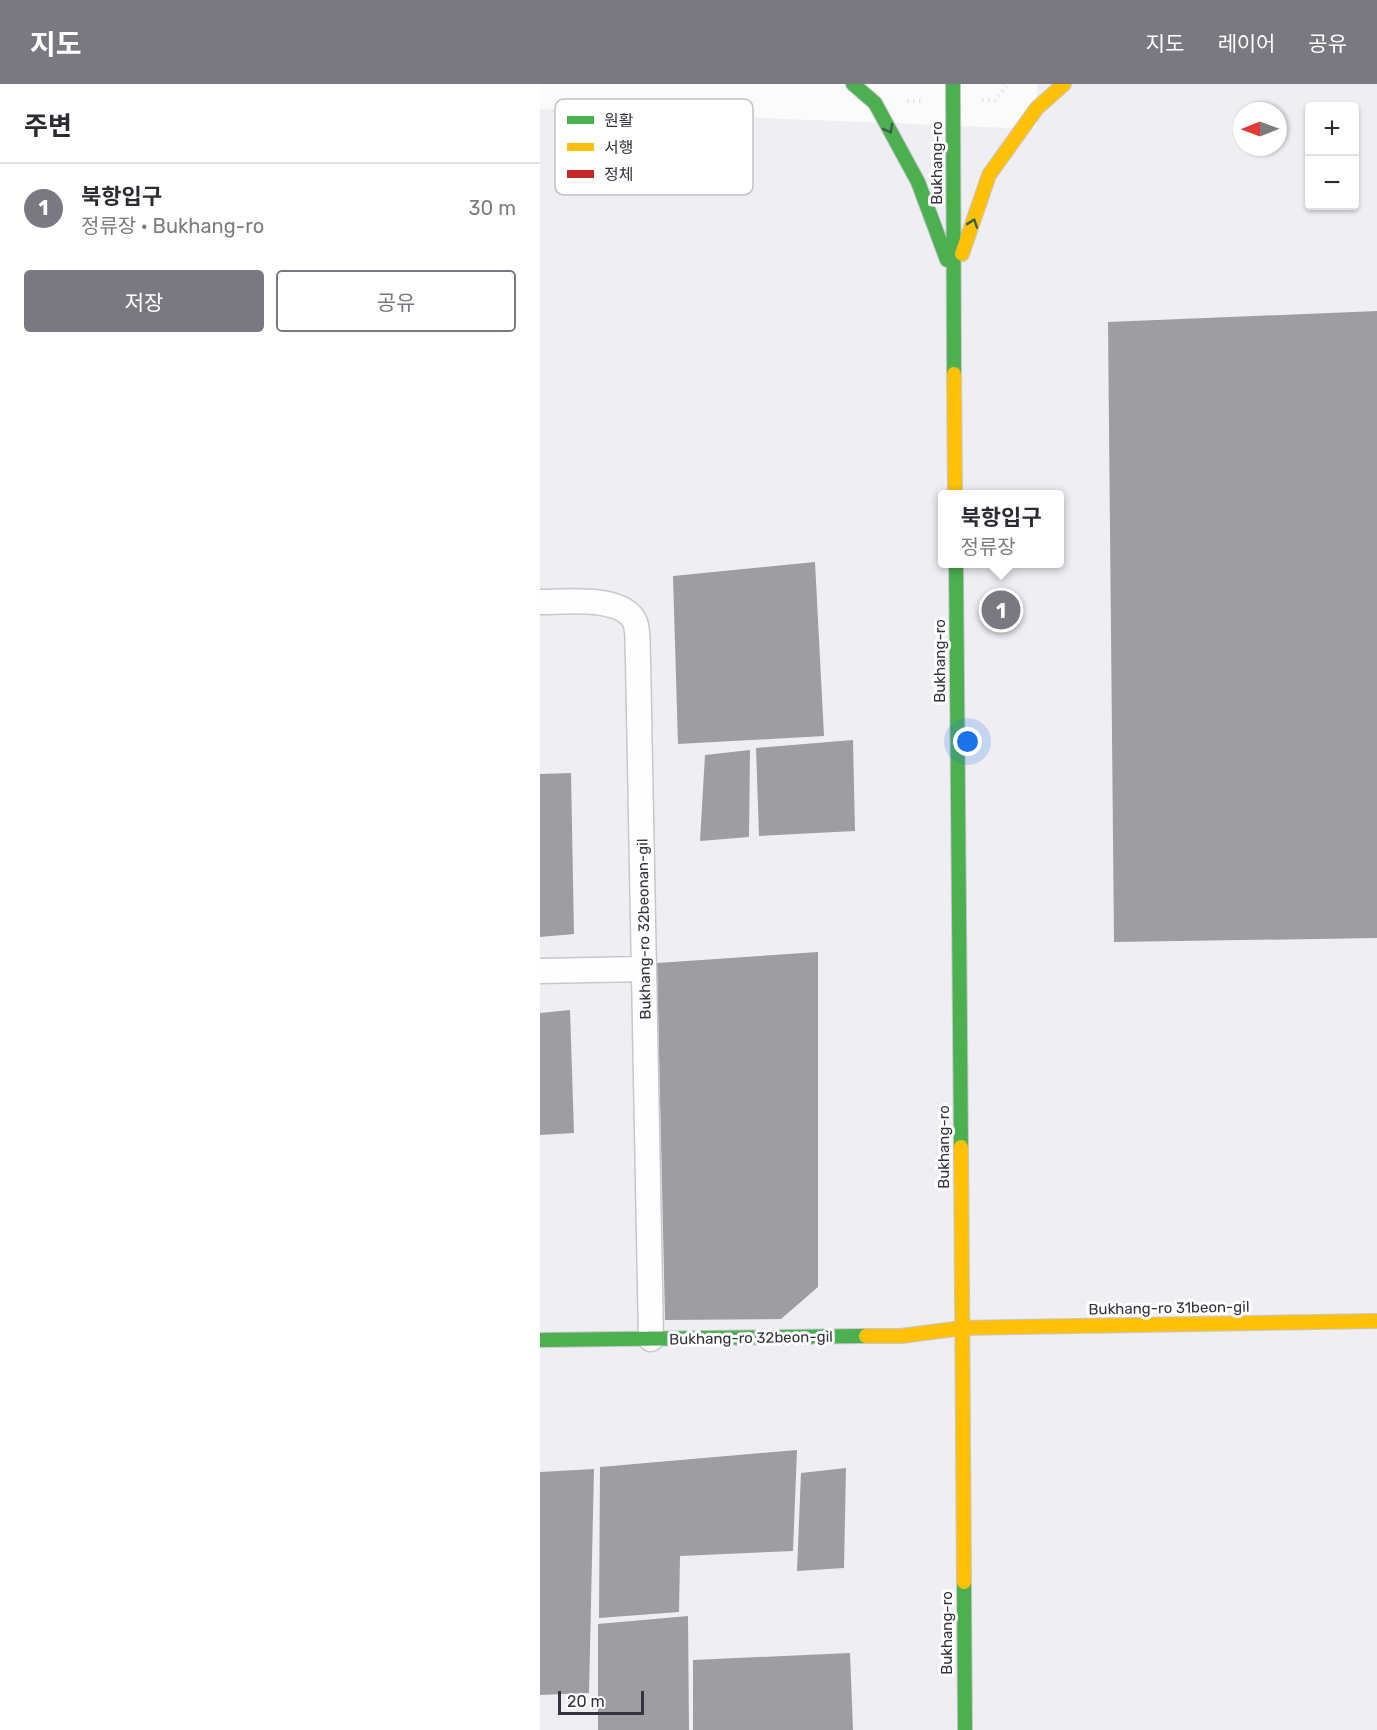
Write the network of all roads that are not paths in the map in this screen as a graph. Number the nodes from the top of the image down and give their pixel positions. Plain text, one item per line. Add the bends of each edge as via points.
1 (852, 84) edge
2 (953, 84) edge
3 (1064, 84) edge
4 (954, 278) junction
5 (956, 490) edge
6 (956, 568) edge
7 (540, 602) edge
8 (645, 969) junction
9 (540, 971) edge
10 (1377, 1321) edge
11 (962, 1328) junction
12 (651, 1339) junction
13 (540, 1340) edge
14 (965, 1730) edge

1 -> 4 street via 875,103 918,182
2 - 4 street, Bukhang-ro
4 -> 3 street via 989,175 1036,108
4 - 5 street, Bukhang-ro
6 - 11 street, Bukhang-ro
7 - 8 street, Bukhang-ro 32beonan-gil via 620,606 635,622
8 - 9 street
8 - 12 street, Bukhang-ro 32beonan-gil
10 - 11 street, Bukhang-ro 31beon-gil
11 - 12 street, Bukhang-ro 32beon-gil via 901,1336
11 - 14 street, Bukhang-ro
12 - 13 street, Bukhang-ro 32beon-gil

